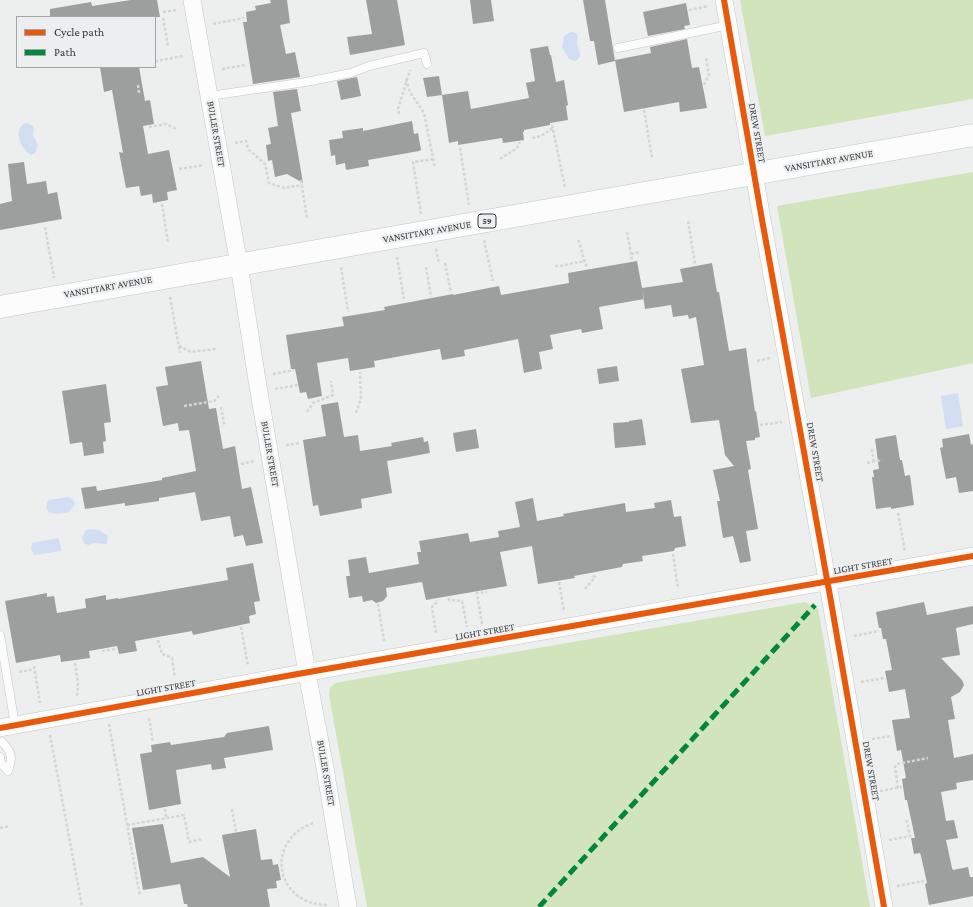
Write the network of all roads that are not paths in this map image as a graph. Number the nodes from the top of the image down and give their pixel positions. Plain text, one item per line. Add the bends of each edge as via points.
1 (718, 3) edge
2 (187, 5) edge
3 (729, 26) junction
4 (618, 48) dead end
5 (427, 64) dead end
6 (209, 96) junction
7 (973, 136) edge
8 (754, 174) junction
9 (239, 265) junction
10 (0, 307) edge
11 (973, 556) edge
12 (828, 582) junction
13 (0, 635) edge
14 (307, 672) junction
15 (3, 736) edge
16 (0, 757) edge
17 (348, 907) edge
18 (884, 907) edge

1 - 3 street, DREW STREET
2 - 6 street, BULLER STREET
3 - 4 lane
3 - 8 street, DREW STREET
5 - 6 lane via 424,53 343,75
6 - 9 street, BULLER STREET
7 - 8 main road, VANSITTART AVENUE / 59
8 - 9 main road, VANSITTART AVENUE / 59
8 - 12 street, DREW STREET
9 - 10 main road, VANSITTART AVENUE / 59
9 - 14 street, BULLER STREET
11 - 12 street, LIGHT STREET
12 - 14 street, LIGHT STREET
12 - 18 street, DREW STREET
13 - 15 lane
14 - 15 street, LIGHT STREET
14 - 17 street, BULLER STREET
15 - 16 lane via 12,761 8,771 1,764

